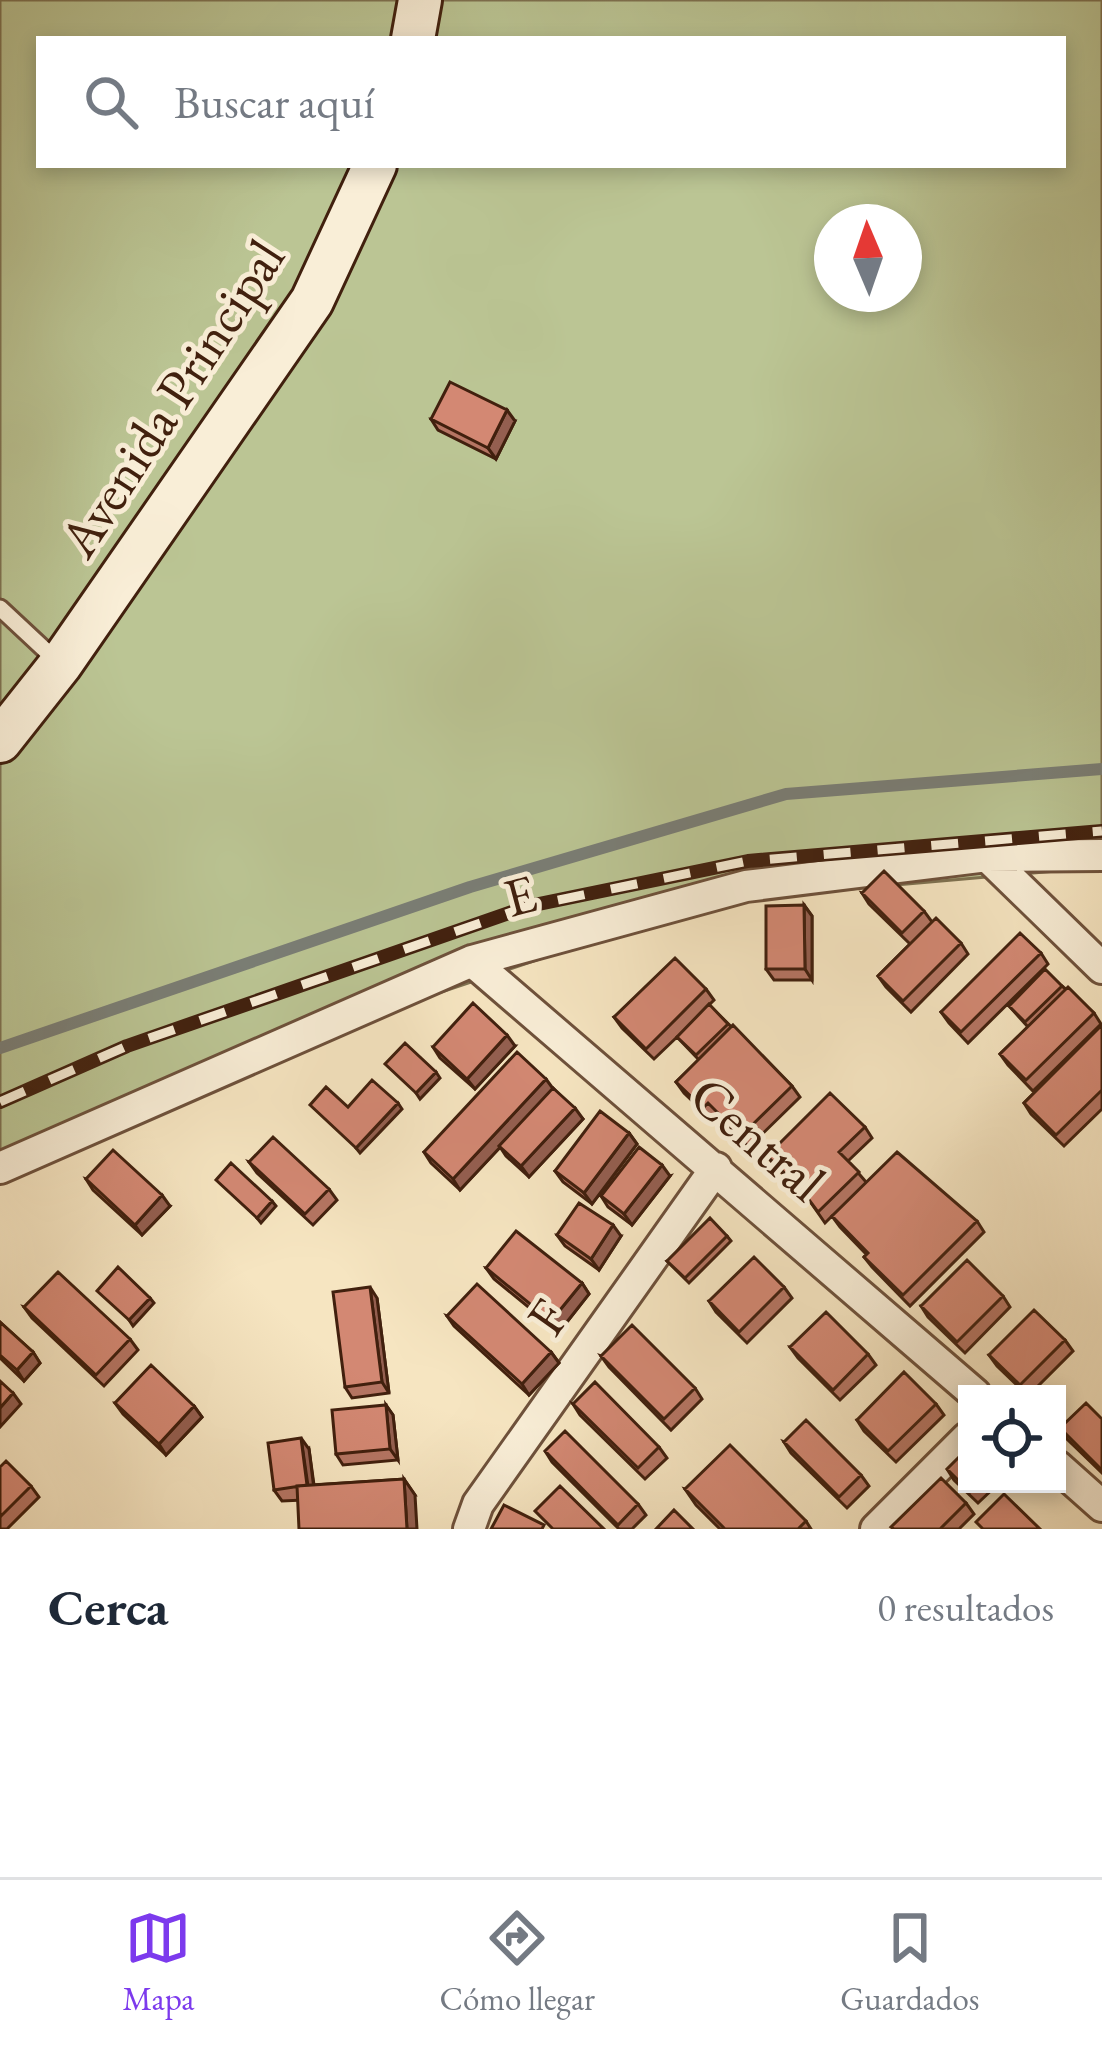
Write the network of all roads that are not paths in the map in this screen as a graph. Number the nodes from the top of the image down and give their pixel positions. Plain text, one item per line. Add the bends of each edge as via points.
1 (420, 0) edge
2 (414, 36) edge
3 (374, 168) edge
4 (0, 608) edge
5 (60, 664) junction
6 (0, 741) edge
7 (1102, 855) edge
8 (986, 856) junction
9 (472, 961) junction
10 (1102, 968) edge
11 (0, 1168) edge
12 (716, 1168) junction
13 (965, 1385) edge
14 (958, 1447) edge
15 (1066, 1474) edge
16 (1102, 1505) edge
17 (470, 1529) edge
18 (876, 1529) edge

1 - 2 main road
3 - 5 main road, Avenida Principal via 312,301
4 - 5 lane
5 - 6 main road, Avenida Principal
7 - 8 street, E
8 - 9 street, E via 746,886
8 - 10 street
9 - 11 street, E
9 - 12 street, Central
12 - 13 street, Central
12 - 17 street, F via 478,1504
14 - 18 street
15 - 16 street

